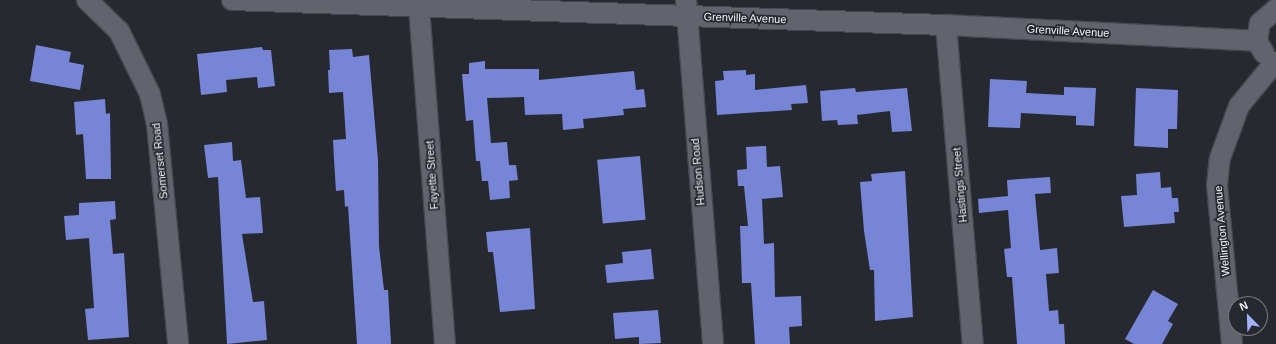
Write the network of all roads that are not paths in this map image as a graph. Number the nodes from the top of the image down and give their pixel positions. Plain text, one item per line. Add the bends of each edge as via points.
1 (87, 0) edge
2 (232, 0) edge
3 (419, 7) junction
4 (685, 8) edge
5 (1276, 9) edge
6 (946, 25) junction
7 (1258, 41) junction
8 (1275, 62) edge
9 (178, 344) edge
10 (445, 344) edge
11 (713, 344) edge
12 (973, 344) edge
13 (1232, 344) edge

1 - 9 street, Somerset Road via 119,31 150,94 157,124
2 - 3 street, Grenville Avenue
3 - 4 street, Grenville Avenue
3 - 10 street, Fayette Street
4 - 6 street, Grenville Avenue
4 - 11 street, Hudson Road
5 - 7 street via 1260,23
6 - 7 street, Grenville Avenue
6 - 12 street, Hastings Street
7 - 8 street via 1267,56
8 - 13 street, Wellington Avenue via 1239,106 1220,158 1217,185

